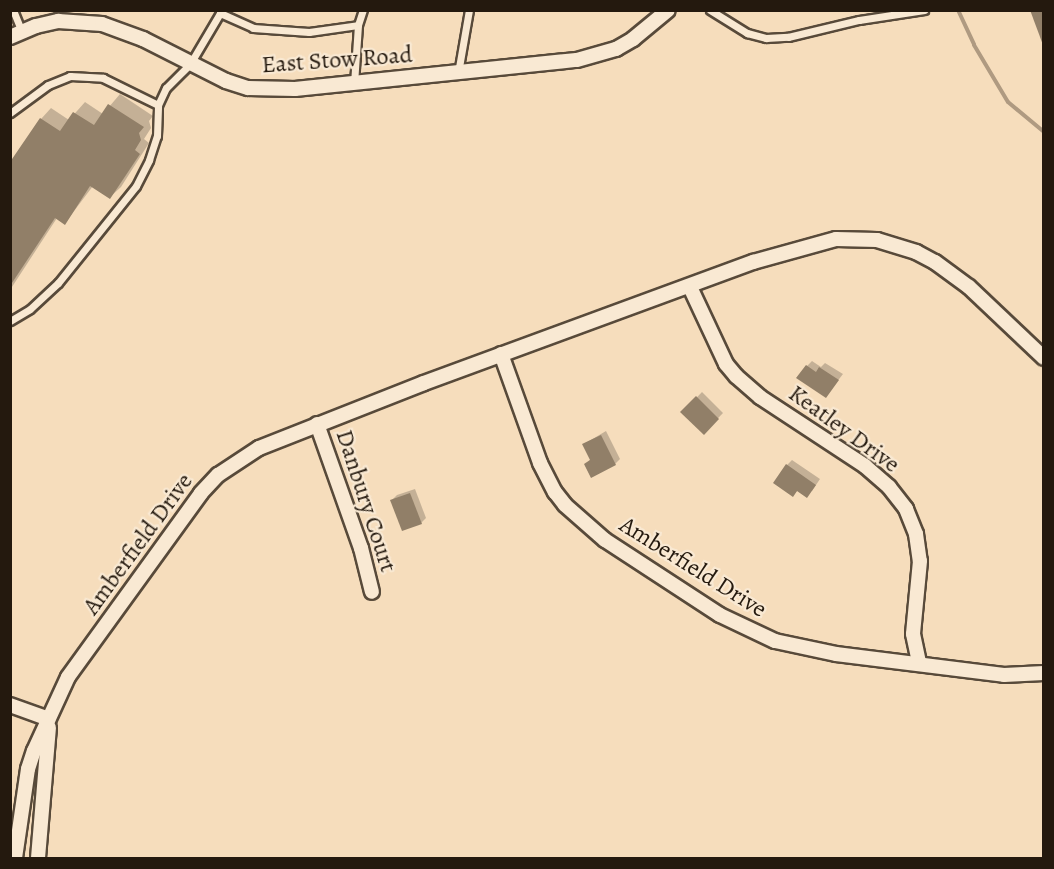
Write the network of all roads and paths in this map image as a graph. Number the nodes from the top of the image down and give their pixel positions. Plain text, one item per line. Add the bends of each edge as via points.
1 (13, 10) edge
2 (363, 10) edge
3 (469, 10) edge
4 (668, 10) edge
5 (710, 10) edge
6 (924, 10) edge
7 (219, 12) edge
8 (80, 16) edge
9 (358, 25) junction
10 (16, 35) edge
11 (190, 64) junction
12 (458, 73) junction
13 (354, 83) junction
14 (158, 105) junction
15 (10, 113) edge
16 (690, 287) junction
17 (10, 321) edge
18 (501, 354) junction
19 (1044, 358) edge
20 (317, 424) junction
21 (372, 592) dead end
22 (919, 663) junction
23 (1044, 673) edge
24 (10, 705) edge
25 (50, 719) junction
26 (15, 858) edge
27 (38, 858) edge

1 - 10 lane
2 - 9 lane
3 - 12 lane
4 - 12 street, East Stow Road via 633,39 597,55
5 - 6 lane via 747,33 766,38
7 - 9 lane via 253,28 309,32
7 - 11 lane
8 - 10 street, East Stow Road
8 - 11 street, East Stow Road via 123,30
9 - 13 lane
11 - 13 street, East Stow Road via 248,88 295,89
11 - 14 lane via 166,88
12 - 13 street, East Stow Road
14 - 15 lane via 103,78 70,76 48,85
14 - 17 lane via 157,136 136,186 58,283 30,309
16 - 18 street, Amberfield Drive
16 - 19 street, Amberfield Drive via 816,242 877,240 916,252 952,274
16 - 22 street, Keatley Drive via 726,364 736,376 760,397 864,466 889,487 906,509 916,534 920,561 913,634
18 - 20 street, Amberfield Drive
18 - 22 street, Amberfield Drive via 546,478 565,505 590,529 694,599 756,634 826,652
20 - 21 street, Danbury Court via 361,548
20 - 25 street, Amberfield Drive via 245,456 201,493 86,651 58,697
22 - 23 street, Amberfield Drive via 1004,675
24 - 25 street
25 - 26 street, Amberfield Drive via 28,769
25 - 27 street, Amberfield Drive

